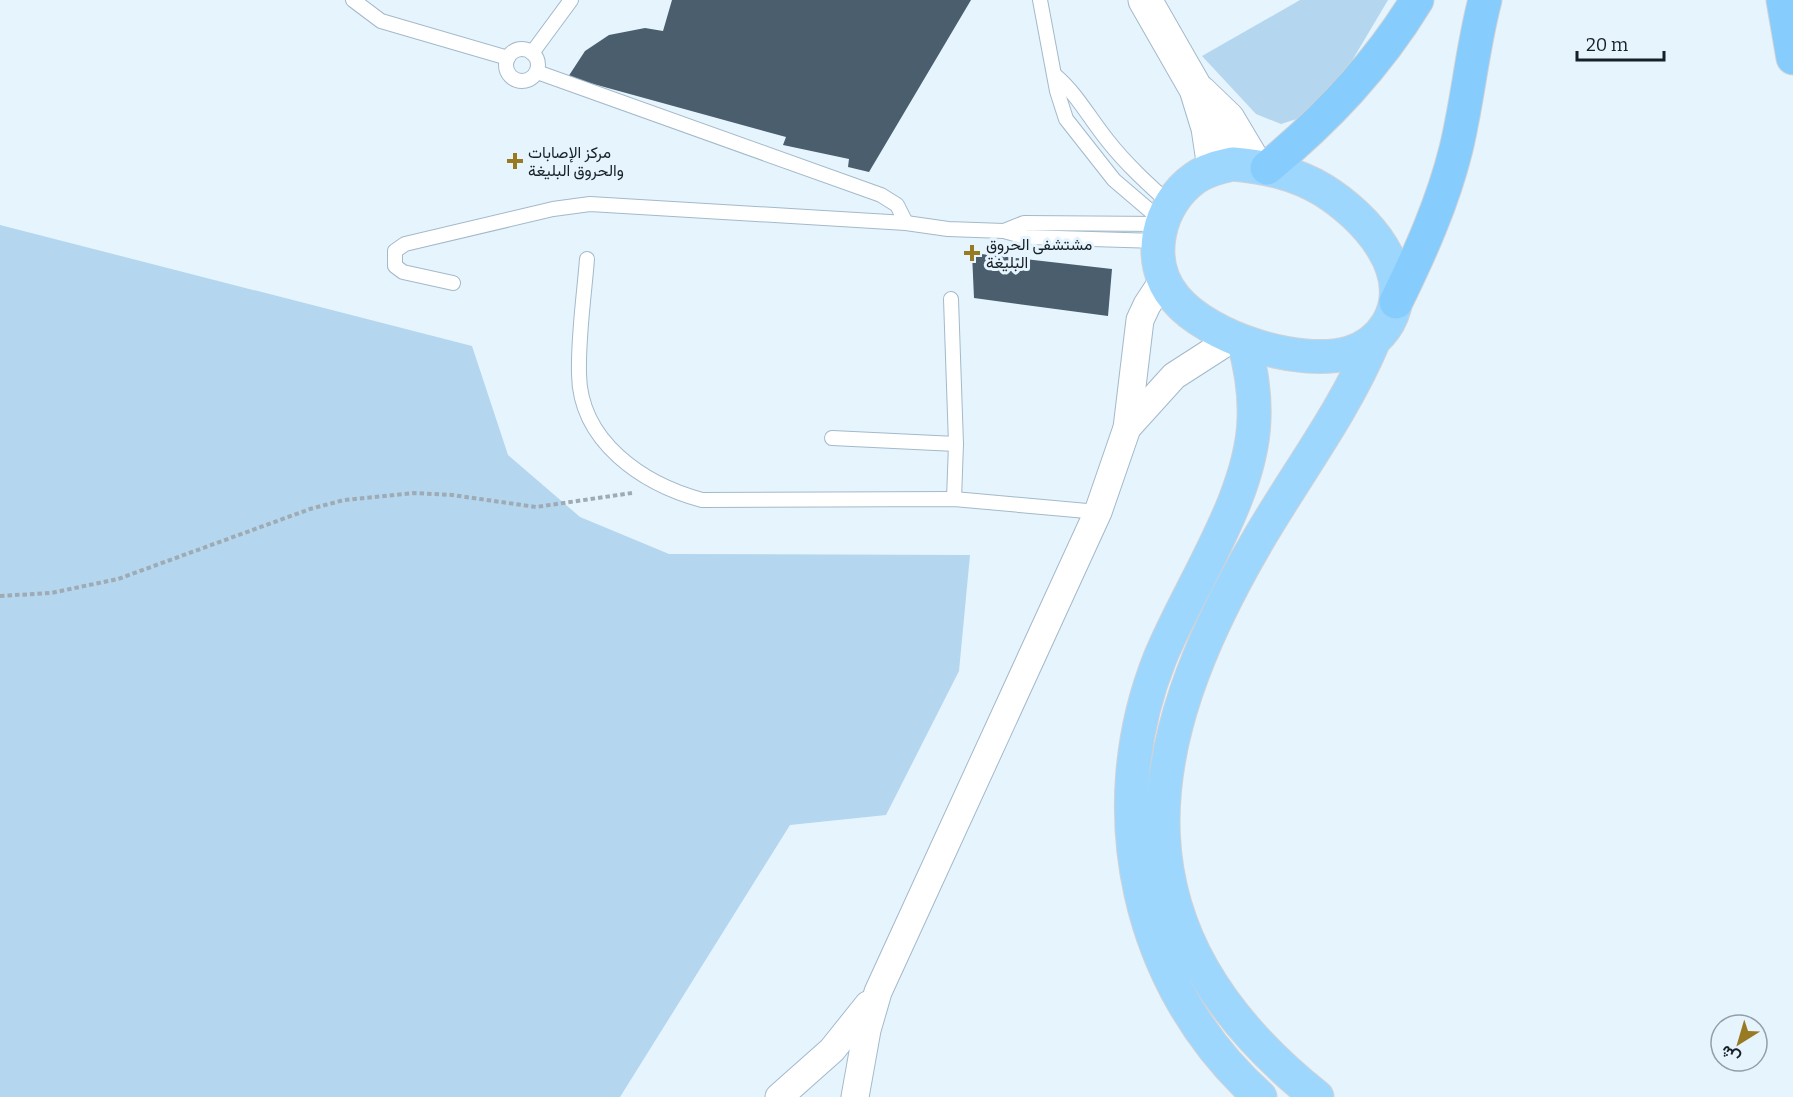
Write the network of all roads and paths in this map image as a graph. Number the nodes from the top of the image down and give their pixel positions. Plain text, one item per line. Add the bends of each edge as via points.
1 (353, 0) edge
2 (571, 0) edge
3 (1040, 0) edge
4 (1145, 0) edge
5 (1417, 0) edge
6 (1485, 0) edge
7 (1783, 0) edge
8 (532, 53) junction
9 (508, 58) junction
10 (1793, 58) edge
11 (537, 72) junction
12 (1056, 76) junction
13 (1196, 89) junction
14 (1262, 167) junction
15 (1214, 168) junction
16 (906, 223) junction
17 (1163, 223) junction
18 (587, 259) dead end
19 (1164, 279) junction
20 (453, 283) dead end
21 (951, 299) dead end
22 (1396, 302) junction
23 (1374, 340) junction
24 (1239, 341) junction
25 (1127, 428) junction
26 (832, 438) dead end
27 (956, 444) junction
28 (663, 487) junction
29 (954, 499) junction
30 (1098, 512) junction
31 (0, 596) edge
32 (878, 992) junction
33 (780, 1097) edge
34 (855, 1097) edge
35 (1260, 1097) edge
36 (1317, 1097) edge

1 - 9 lane via 381,21
2 - 8 lane
3 - 12 lane
4 - 13 street
5 - 14 highway via 1384,49 1335,108
6 - 22 highway via 1446,183 1417,260
7 - 10 highway
8 - 9 lane via 519,50
8 - 11 lane via 539,65
9 - 11 lane via 506,65 513,78 526,81
11 - 16 lane via 881,195 897,205
12 - 17 lane via 1128,164
12 - 17 lane via 1060,105 1081,140 1114,180
13 - 14 street via 1228,119
13 - 15 street via 1208,128
14 - 15 highway via 1233,164
14 - 22 highway via 1323,190 1360,220 1394,272
15 - 17 highway via 1189,183
16 - 17 lane via 1004,231 1024,223
16 - 20 lane via 590,204 405,244 395,251 395,266 404,272
17 - 19 highway
18 - 28 lane via 579,375 588,416 612,451
19 - 24 highway via 1186,310
19 - 25 street via 1140,320
21 - 27 lane
22 - 23 highway via 1384,329
23 - 24 highway via 1361,349 1332,355 1288,353
23 - 36 highway via 1343,404 1259,539 1215,624 1181,704 1171,738 1162,801 1170,891 1178,920 1196,957 1241,1025 1265,1052
24 - 25 street via 1174,376
24 - 35 highway via 1254,394 1246,471 1152,682 1136,744 1131,822 1141,899 1165,970 1200,1031 1221,1059
25 - 30 street
26 - 27 lane
27 - 29 lane
28 - 29 lane via 702,500
28 - 31 path via 536,507 414,493 344,500 118,579 51,593
29 - 30 lane
30 - 32 street
32 - 33 street via 832,1050
32 - 34 street

